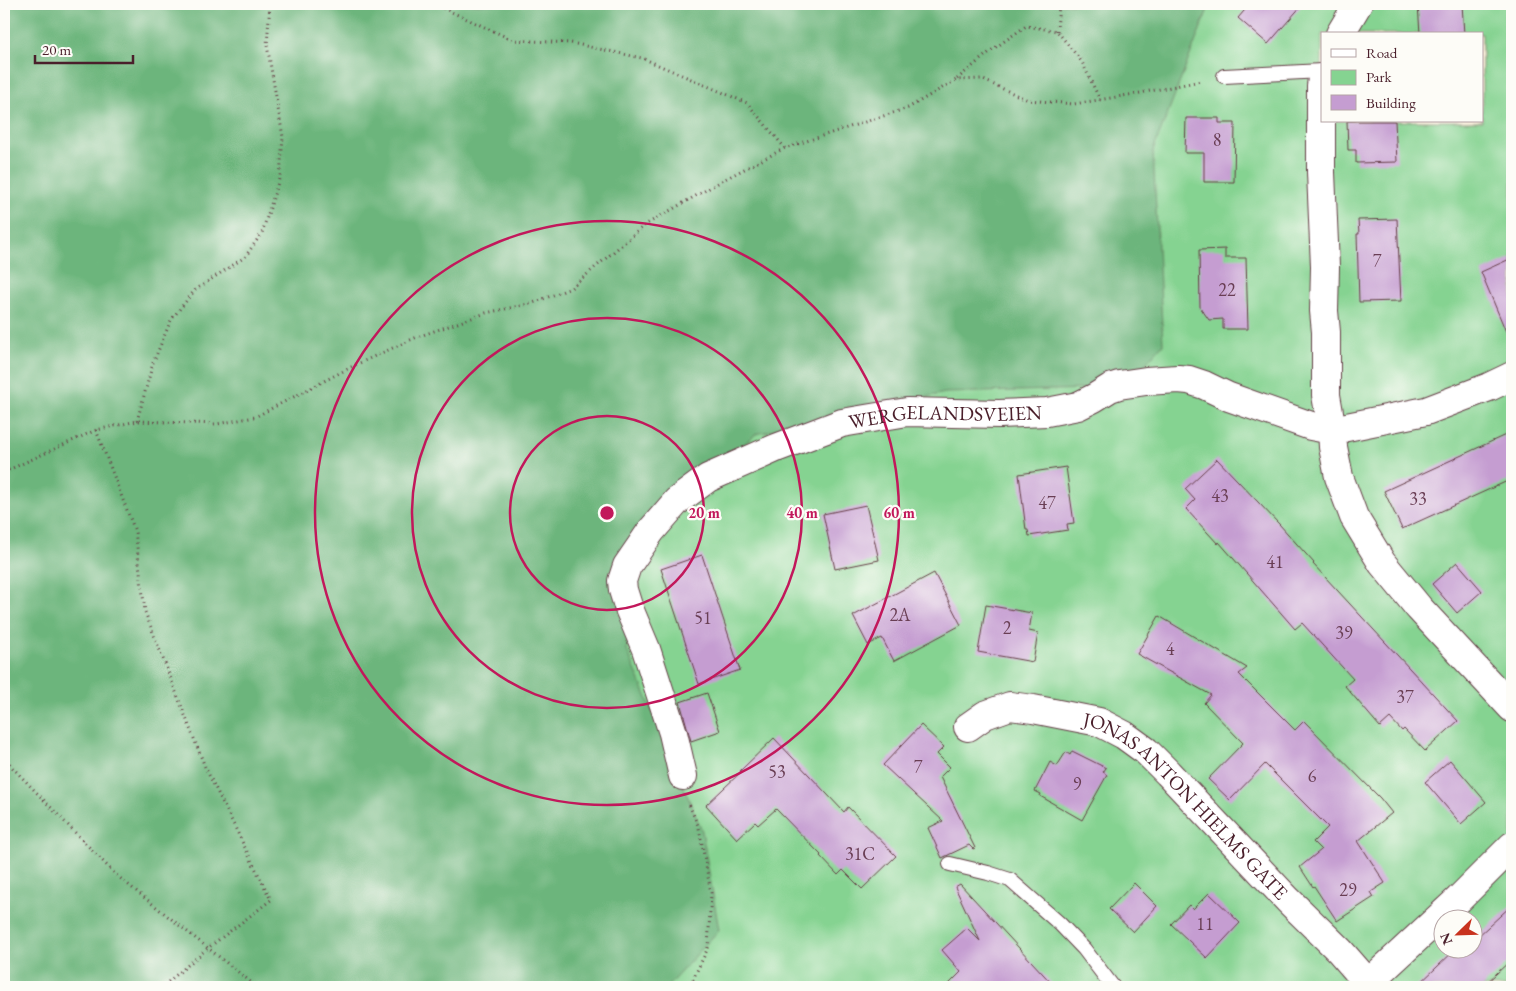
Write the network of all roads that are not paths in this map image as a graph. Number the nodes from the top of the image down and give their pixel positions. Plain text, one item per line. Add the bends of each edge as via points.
1 (1358, 4) edge
2 (1341, 32) edge
3 (1321, 71) edge
4 (1224, 76) road end
5 (1321, 86) edge
6 (1321, 122) edge
7 (1321, 122) edge
8 (1512, 376) edge
9 (1332, 430) junction
10 (1512, 708) edge
11 (968, 727) dead end
12 (683, 776) road end
13 (1512, 846) edge
14 (950, 864) dead end
15 (1366, 985) edge
16 (1112, 987) edge

1 - 2 street
3 - 4 lane
5 - 6 street
7 - 9 street via 1326,395
8 - 9 street, WERGELANDSVEIEN via 1426,411
9 - 10 street via 1339,476 1354,518 1382,563
9 - 12 street, WERGELANDSVEIEN via 1311,426 1189,380 1146,381 1119,385 1078,406 1047,412 907,412 842,422 708,478 677,501 650,531 626,566 622,581 673,733
11 - 15 street, JONAS ANTON HIELMS GATE via 985,715 1010,706 1098,722 1124,735 1168,773 1340,951
13 - 15 street
14 - 16 lane via 1010,880 1084,949

